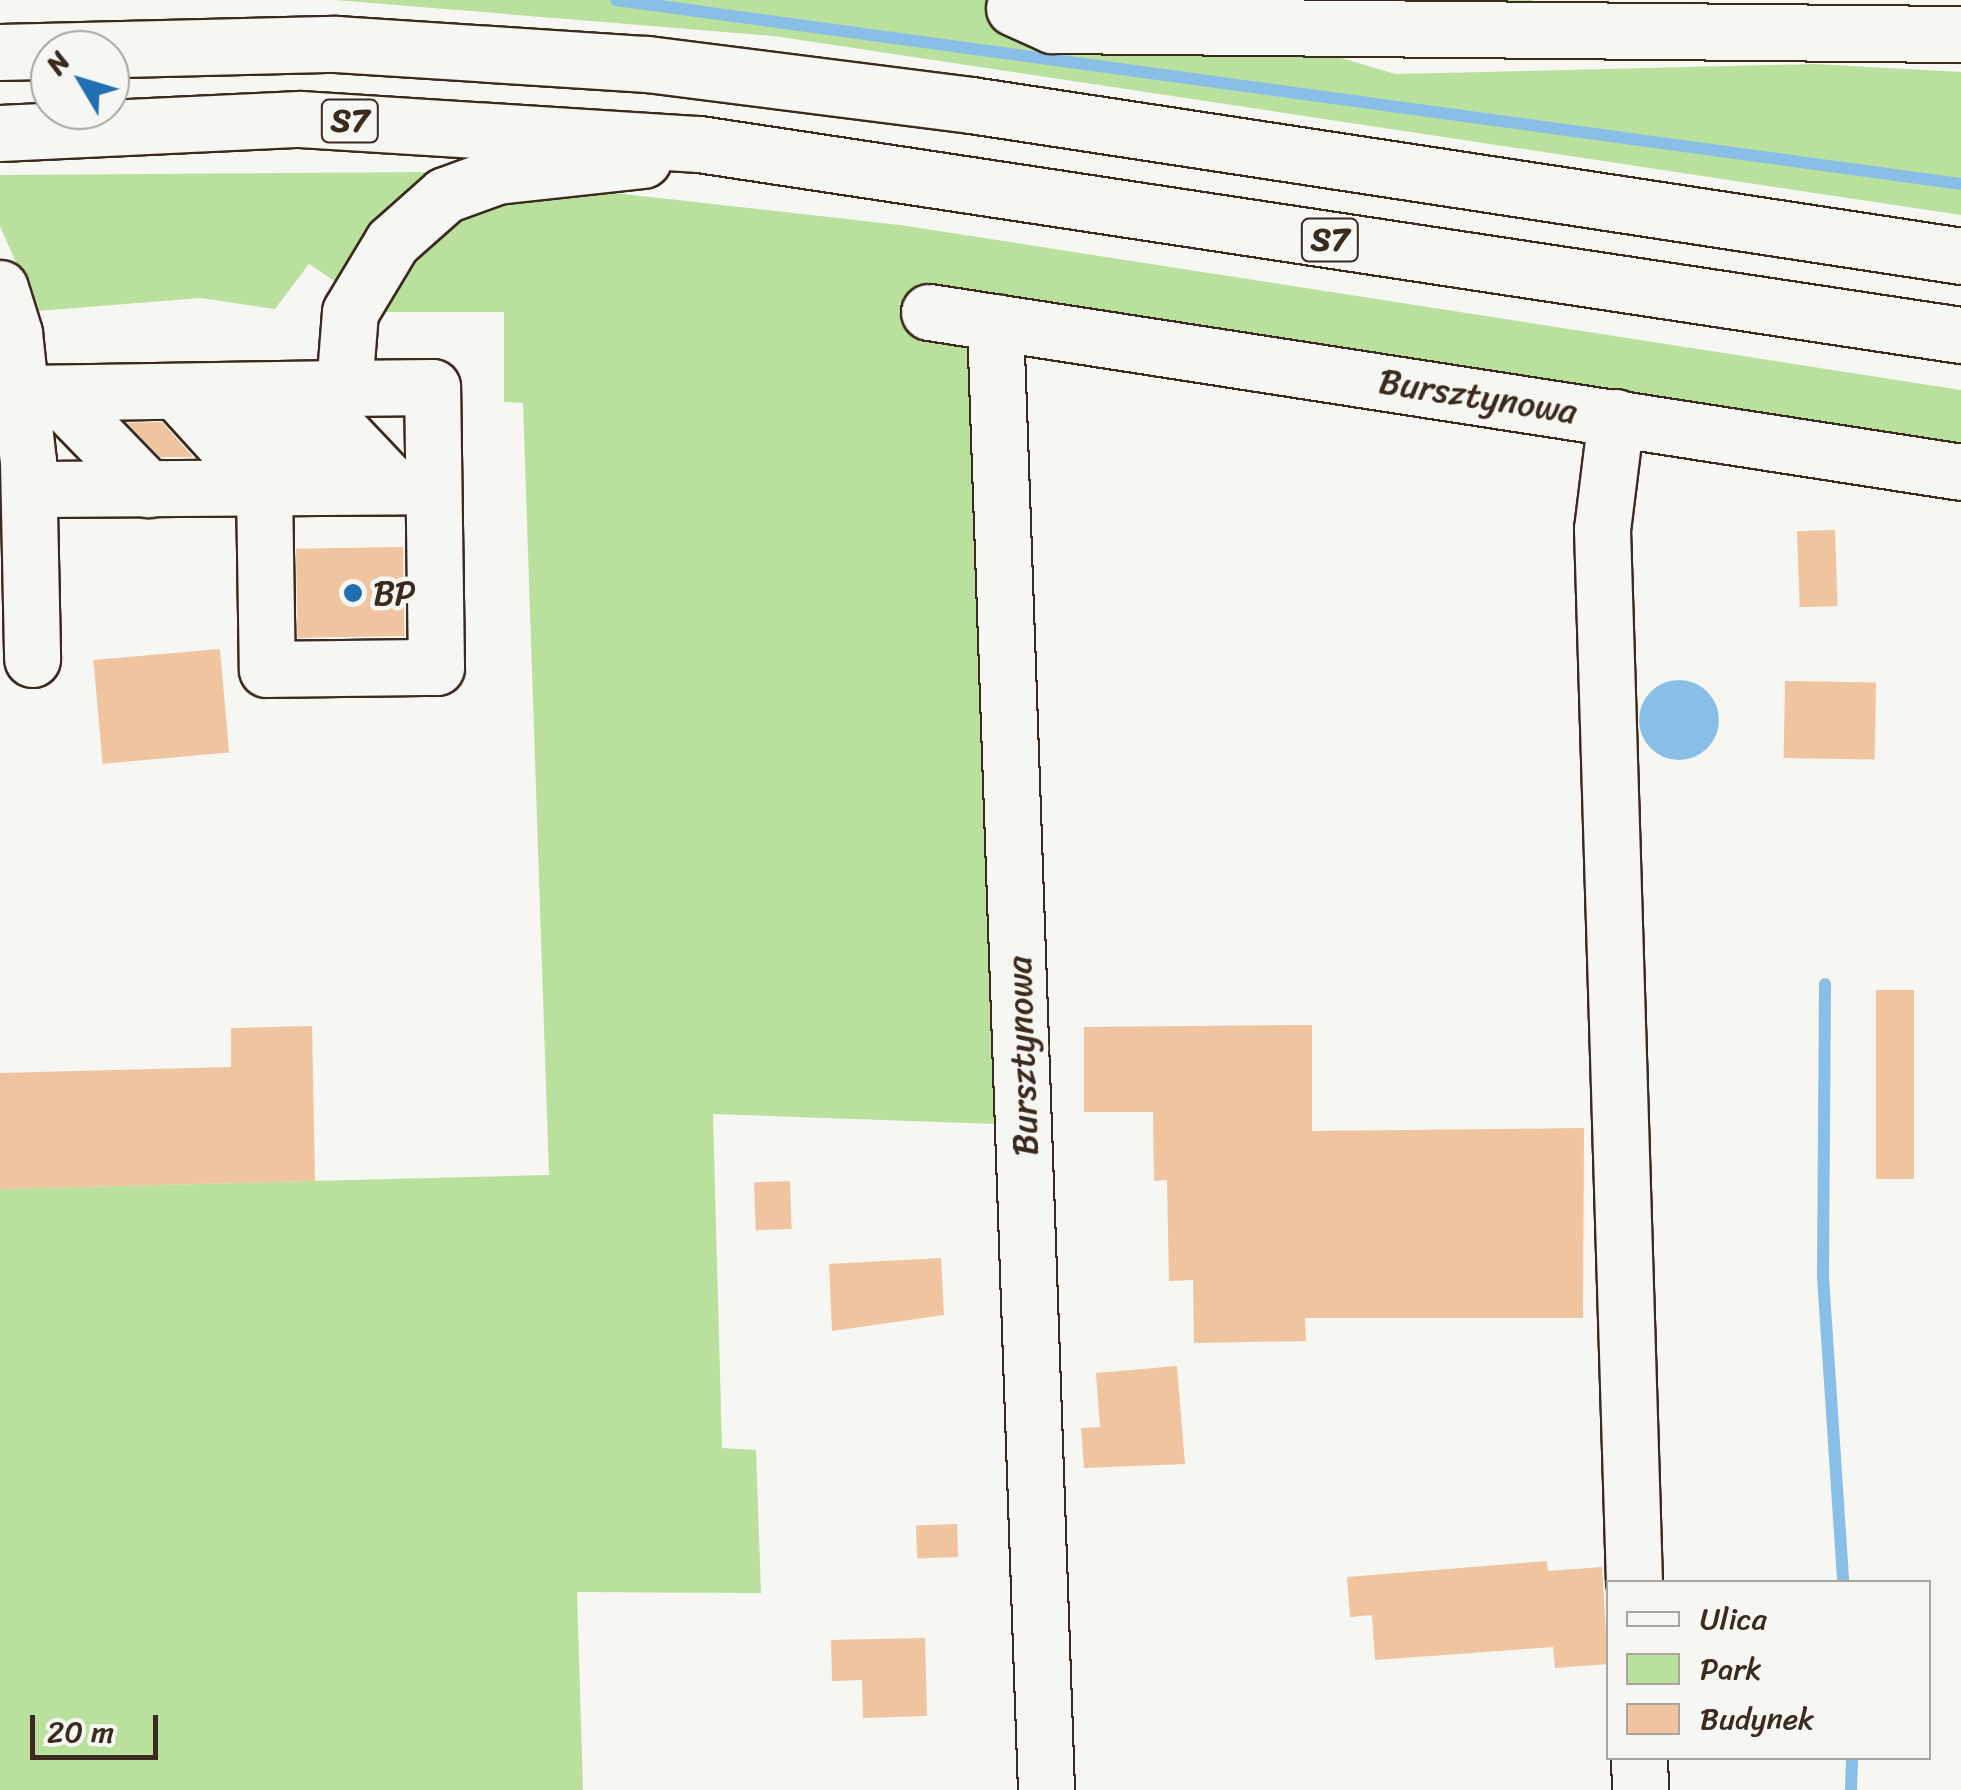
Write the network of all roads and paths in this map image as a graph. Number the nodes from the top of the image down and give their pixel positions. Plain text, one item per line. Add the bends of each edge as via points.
1 (1014, 8) dead end
2 (1530, 16) edge
3 (1961, 34) edge
4 (0, 52) edge
5 (0, 133) edge
6 (699, 144) junction
7 (1961, 256) edge
8 (7, 310) edge
9 (929, 312) dead end
10 (1012, 324) junction
11 (1961, 335) edge
12 (182, 391) junction
13 (1616, 417) junction
14 (1961, 472) edge
15 (291, 487) junction
16 (29, 490) junction
17 (32, 659) dead end
18 (1060, 1151) dead end
19 (1634, 1580) edge
20 (1639, 1760) edge
21 (1046, 1790) edge
22 (1640, 1790) edge

1 - 2 main road via 1052,25
2 - 3 main road
4 - 7 main road, S7 via 336,44 647,64 971,105
5 - 6 main road, S7 via 300,119
6 - 11 main road, S7
6 - 12 main road via 609,170 497,176 445,195 392,242 350,312
8 - 12 main road
9 - 10 main road, Bursztynowa
10 - 13 main road, Bursztynowa
10 - 18 main road
10 - 21 main road, Bursztynowa
12 - 15 main road
12 - 15 main road
12 - 15 main road
12 - 15 main road
12 - 15 main road via 432,387
12 - 16 main road
13 - 14 main road, Bursztynowa
13 - 19 main road via 1602,529
15 - 16 main road
16 - 17 main road
20 - 22 main road

